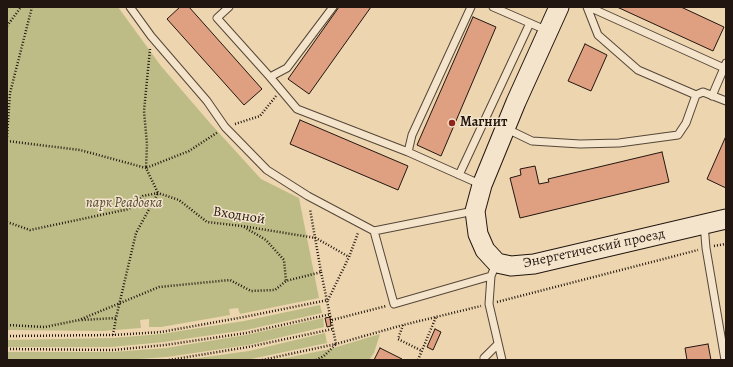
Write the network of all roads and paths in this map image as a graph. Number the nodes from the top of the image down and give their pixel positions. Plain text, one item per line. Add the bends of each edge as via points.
1 (21, 7) edge
2 (32, 7) edge
3 (130, 7) edge
4 (229, 7) edge
5 (333, 7) edge
6 (472, 7) edge
7 (493, 7) edge
8 (559, 7) edge
9 (588, 7) edge
10 (530, 23) junction
11 (7, 26) edge
12 (548, 31) junction
13 (151, 36) junction
14 (725, 66) edge
15 (270, 77) junction
16 (696, 95) junction
17 (712, 96) junction
18 (726, 101) edge
19 (505, 128) junction
20 (7, 137) edge
21 (7, 141) edge
22 (408, 152) junction
23 (146, 168) junction
24 (459, 175) junction
25 (482, 185) junction
26 (158, 193) junction
27 (308, 196) junction
28 (475, 211) junction
29 (726, 219) edge
30 (7, 222) edge
31 (704, 224) junction
32 (361, 225) junction
33 (242, 226) junction
34 (374, 231) junction
35 (316, 238) junction
36 (706, 248) junction
37 (349, 257) junction
38 (494, 270) junction
39 (321, 272) junction
40 (286, 281) junction
41 (328, 300) junction
42 (121, 302) junction
43 (394, 304) junction
44 (489, 304) junction
45 (330, 314) junction
46 (436, 316) junction
47 (116, 318) junction
48 (79, 320) junction
49 (332, 320) junction
50 (7, 325) edge
51 (403, 325) junction
52 (333, 328) junction
53 (112, 335) junction
54 (7, 336) edge
55 (336, 344) junction
56 (498, 344) junction
57 (7, 349) edge
58 (422, 351) junction
59 (484, 358) dead end
60 (169, 360) edge
61 (262, 360) edge
62 (316, 360) edge
63 (418, 360) edge
64 (502, 360) edge
65 (725, 360) edge

1 - 11 path
2 - 20 path via 10,93
3 - 13 lane
4 - 15 lane via 216,18
5 - 15 lane via 286,68
6 - 22 lane via 412,135
7 - 10 lane
8 - 12 street
9 - 14 lane
9 - 16 lane via 598,35 638,70
10 - 12 lane
10 - 24 lane
12 - 19 street
13 - 23 path via 144,110
13 - 27 lane via 207,101 225,127 267,170
14 - 17 lane
15 - 22 lane via 297,109
16 - 17 lane via 702,92
16 - 19 lane via 686,123 678,135 619,143 580,144 532,141
17 - 18 lane
19 - 25 street
21 - 23 path via 80,150
22 - 24 lane
23 - 26 path
24 - 25 lane
25 - 28 street
26 - 30 path via 143,196 129,209 30,230
26 - 33 path, Входной via 179,200 207,222
26 - 42 path via 136,233
27 - 32 lane
27 - 35 path
28 - 34 lane
28 - 38 street via 478,234
29 - 31 street, Энергетический проезд
31 - 36 lane
31 - 38 street, Энергетический проезд via 534,264
32 - 34 lane
32 - 37 path
33 - 35 path, Входной
33 - 40 path via 266,240 284,260
34 - 43 lane
35 - 37 path
35 - 39 path
36 - 44 path
36 - 65 lane
37 - 41 path
38 - 43 lane
38 - 44 lane
39 - 40 path
39 - 41 path
40 - 42 path via 275,290 251,292 230,280 160,287
41 - 45 path
41 - 53 path via 161,332
42 - 47 path
42 - 48 path
43 - 49 path
44 - 46 path
44 - 56 lane
45 - 49 path
45 - 57 path via 246,332 165,345 113,350
46 - 51 path
46 - 58 path
47 - 48 path
47 - 53 path
48 - 50 path via 45,327
49 - 52 path
51 - 55 path
51 - 58 path via 398,339
52 - 55 path
52 - 60 path via 248,347
53 - 54 path
55 - 61 path
55 - 62 path
56 - 59 lane
56 - 64 lane
58 - 63 path

